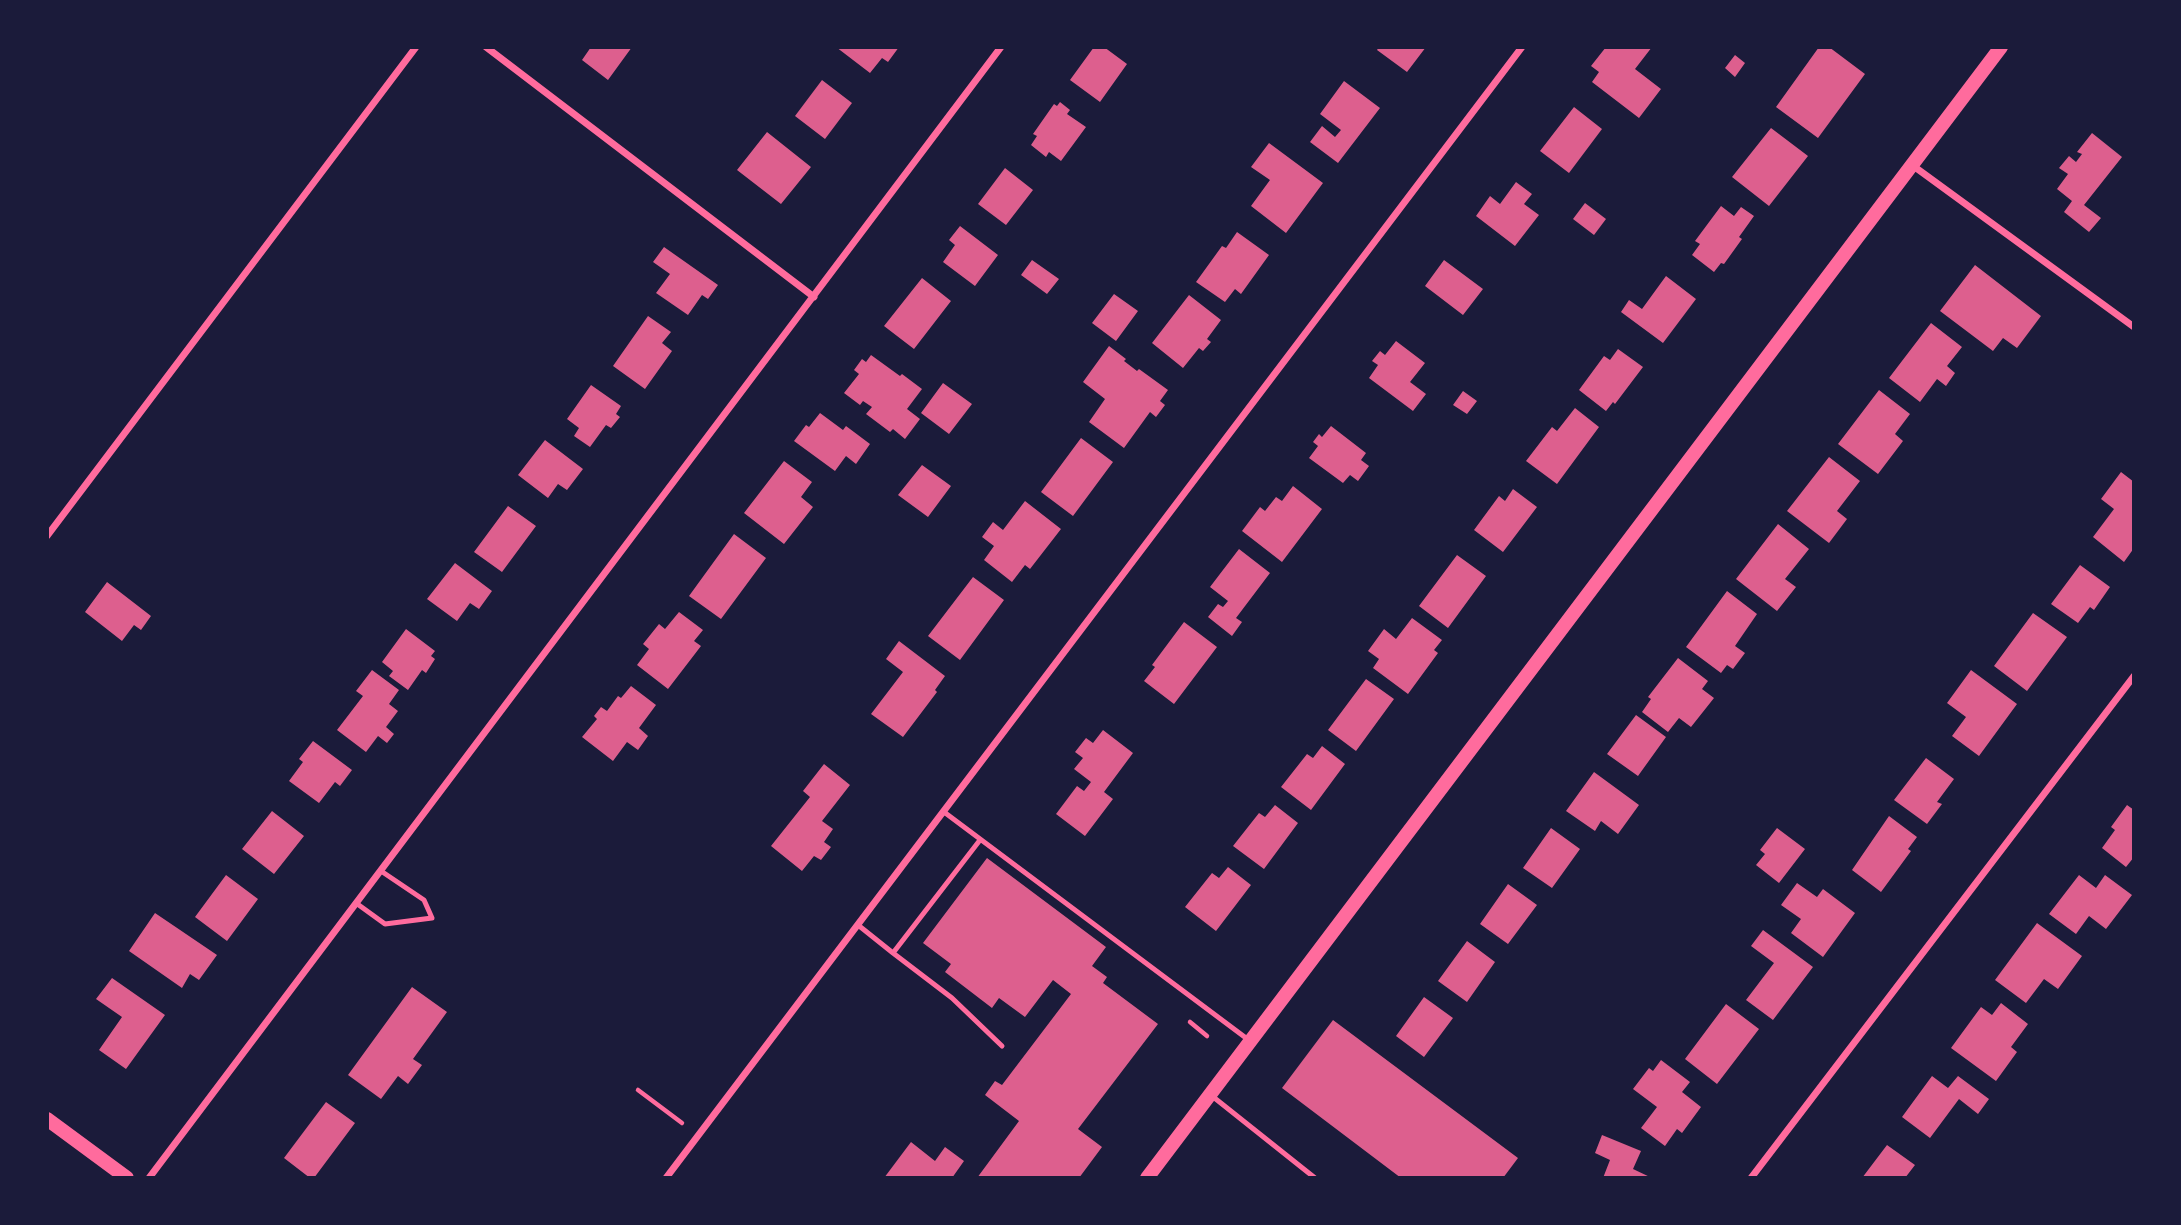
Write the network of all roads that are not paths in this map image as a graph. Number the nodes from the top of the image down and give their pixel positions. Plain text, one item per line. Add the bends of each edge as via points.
1 (415, 47) edge
2 (486, 47) edge
3 (1001, 47) edge
4 (1522, 47) edge
5 (2001, 47) edge
6 (1912, 165) junction
7 (814, 297) junction
8 (2134, 327) edge
9 (47, 536) edge
10 (2134, 676) edge
11 (944, 812) junction
12 (980, 840) junction
13 (381, 871) junction
14 (356, 903) junction
15 (858, 925) junction
16 (893, 953) junction
17 (1250, 1041) junction
18 (1002, 1046) dead end
19 (1210, 1094) junction
20 (47, 1119) edge
21 (127, 1178) edge
22 (149, 1178) edge
23 (666, 1178) edge
24 (1147, 1178) edge
25 (1315, 1178) edge
26 (1751, 1178) edge

1 - 9 street
2 - 7 street
3 - 7 street
4 - 11 street
5 - 6 main road
6 - 8 street
6 - 17 main road
7 - 13 street
10 - 26 street
11 - 12 lane
11 - 15 street
12 - 16 lane
12 - 17 lane
13 - 14 street
13 - 14 lane via 424,900 432,918 385,924
14 - 22 street
15 - 16 lane
15 - 23 street
16 - 18 lane via 952,998
17 - 19 main road
19 - 24 main road
19 - 25 lane
20 - 21 main road

